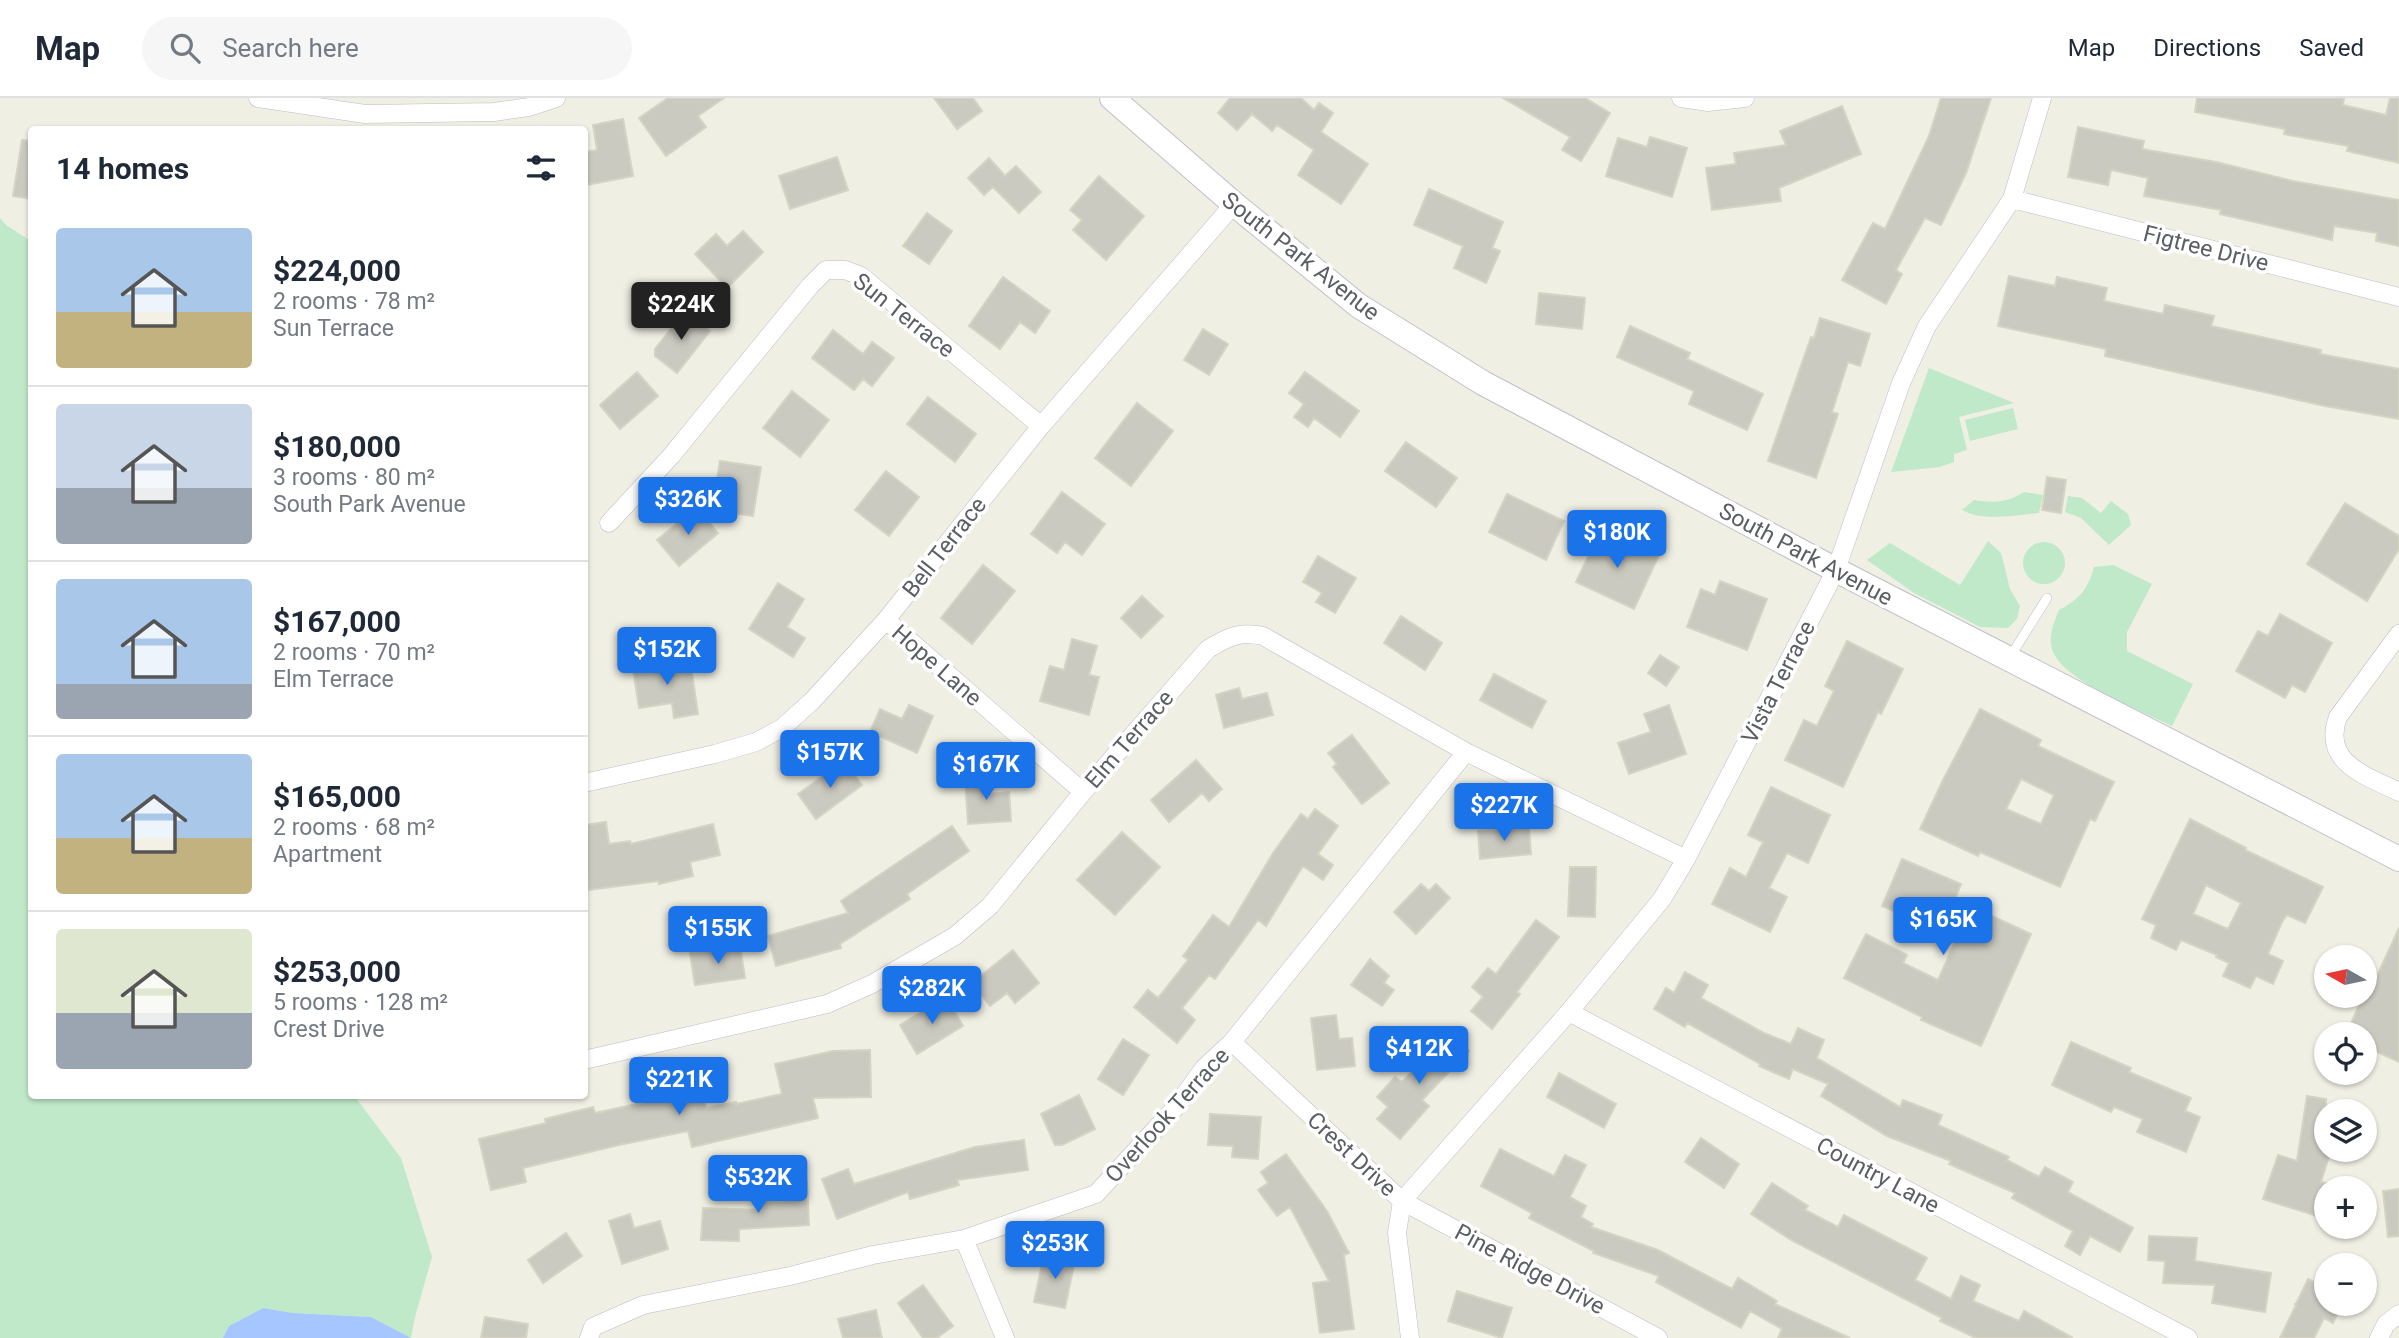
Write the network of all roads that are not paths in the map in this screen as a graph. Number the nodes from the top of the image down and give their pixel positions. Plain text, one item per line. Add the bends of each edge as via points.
1 (258, 98) edge
2 (556, 98) edge
3 (1112, 98) edge
4 (1681, 98) edge
5 (1745, 98) edge
6 (2042, 98) edge
7 (366, 106) edge
8 (2012, 199) junction
9 (1234, 204) junction
10 (2399, 296) edge
11 (1041, 426) junction
12 (609, 523) dead end
13 (1836, 570) junction
14 (2047, 598) dead end
15 (886, 621) junction
16 (2399, 634) edge
17 (2009, 659) junction
18 (1466, 751) junction
19 (588, 782) edge
20 (1083, 792) junction
21 (2399, 792) edge
22 (1686, 859) junction
23 (2399, 859) edge
24 (1569, 1012) junction
25 (1232, 1042) junction
26 (588, 1059) edge
27 (1402, 1201) junction
28 (964, 1239) junction
29 (2399, 1314) edge
30 (589, 1338) edge
31 (1005, 1338) edge
32 (1410, 1338) edge
33 (1656, 1338) edge
34 (2188, 1338) edge
35 (2379, 1338) edge

1 - 7 street
2 - 7 street via 494,112
3 - 9 street, South Park Avenue
4 - 5 street via 1716,102
6 - 8 street, Vista Terrace
8 - 10 street, Figtree Drive
8 - 13 street, Vista Terrace via 1927,326 1901,383
9 - 11 street, Bell Terrace
9 - 13 street, South Park Avenue via 1359,306 1483,383
11 - 12 street, Sun Terrace via 861,276 826,270
11 - 15 street, Bell Terrace
13 - 17 street, South Park Avenue
13 - 22 street, Vista Terrace
14 - 17 lane
15 - 19 street, Bell Terrace via 782,728 756,742 715,754
15 - 20 street, Hope Lane
16 - 21 street via 2334,729 2336,749 2349,765
17 - 23 street, South Park Avenue
18 - 20 street, Elm Terrace via 1263,636 1246,633 1208,649
18 - 22 street, Elm Terrace
18 - 25 street, Overlook Terrace
20 - 26 street, Elm Terrace via 990,906 955,936 872,984 827,1004
22 - 24 street, Vista Terrace via 1662,899
24 - 27 street, Vista Terrace
24 - 34 street, Country Lane
25 - 27 street, Crest Drive
25 - 28 street, Overlook Terrace via 1204,1068 1175,1108 1096,1194
27 - 32 street, Crest Drive via 1397,1233
27 - 33 street, Pine Ridge Drive
28 - 30 street, Overlook Terrace via 643,1305 593,1327
28 - 31 street
29 - 35 street via 2386,1324

